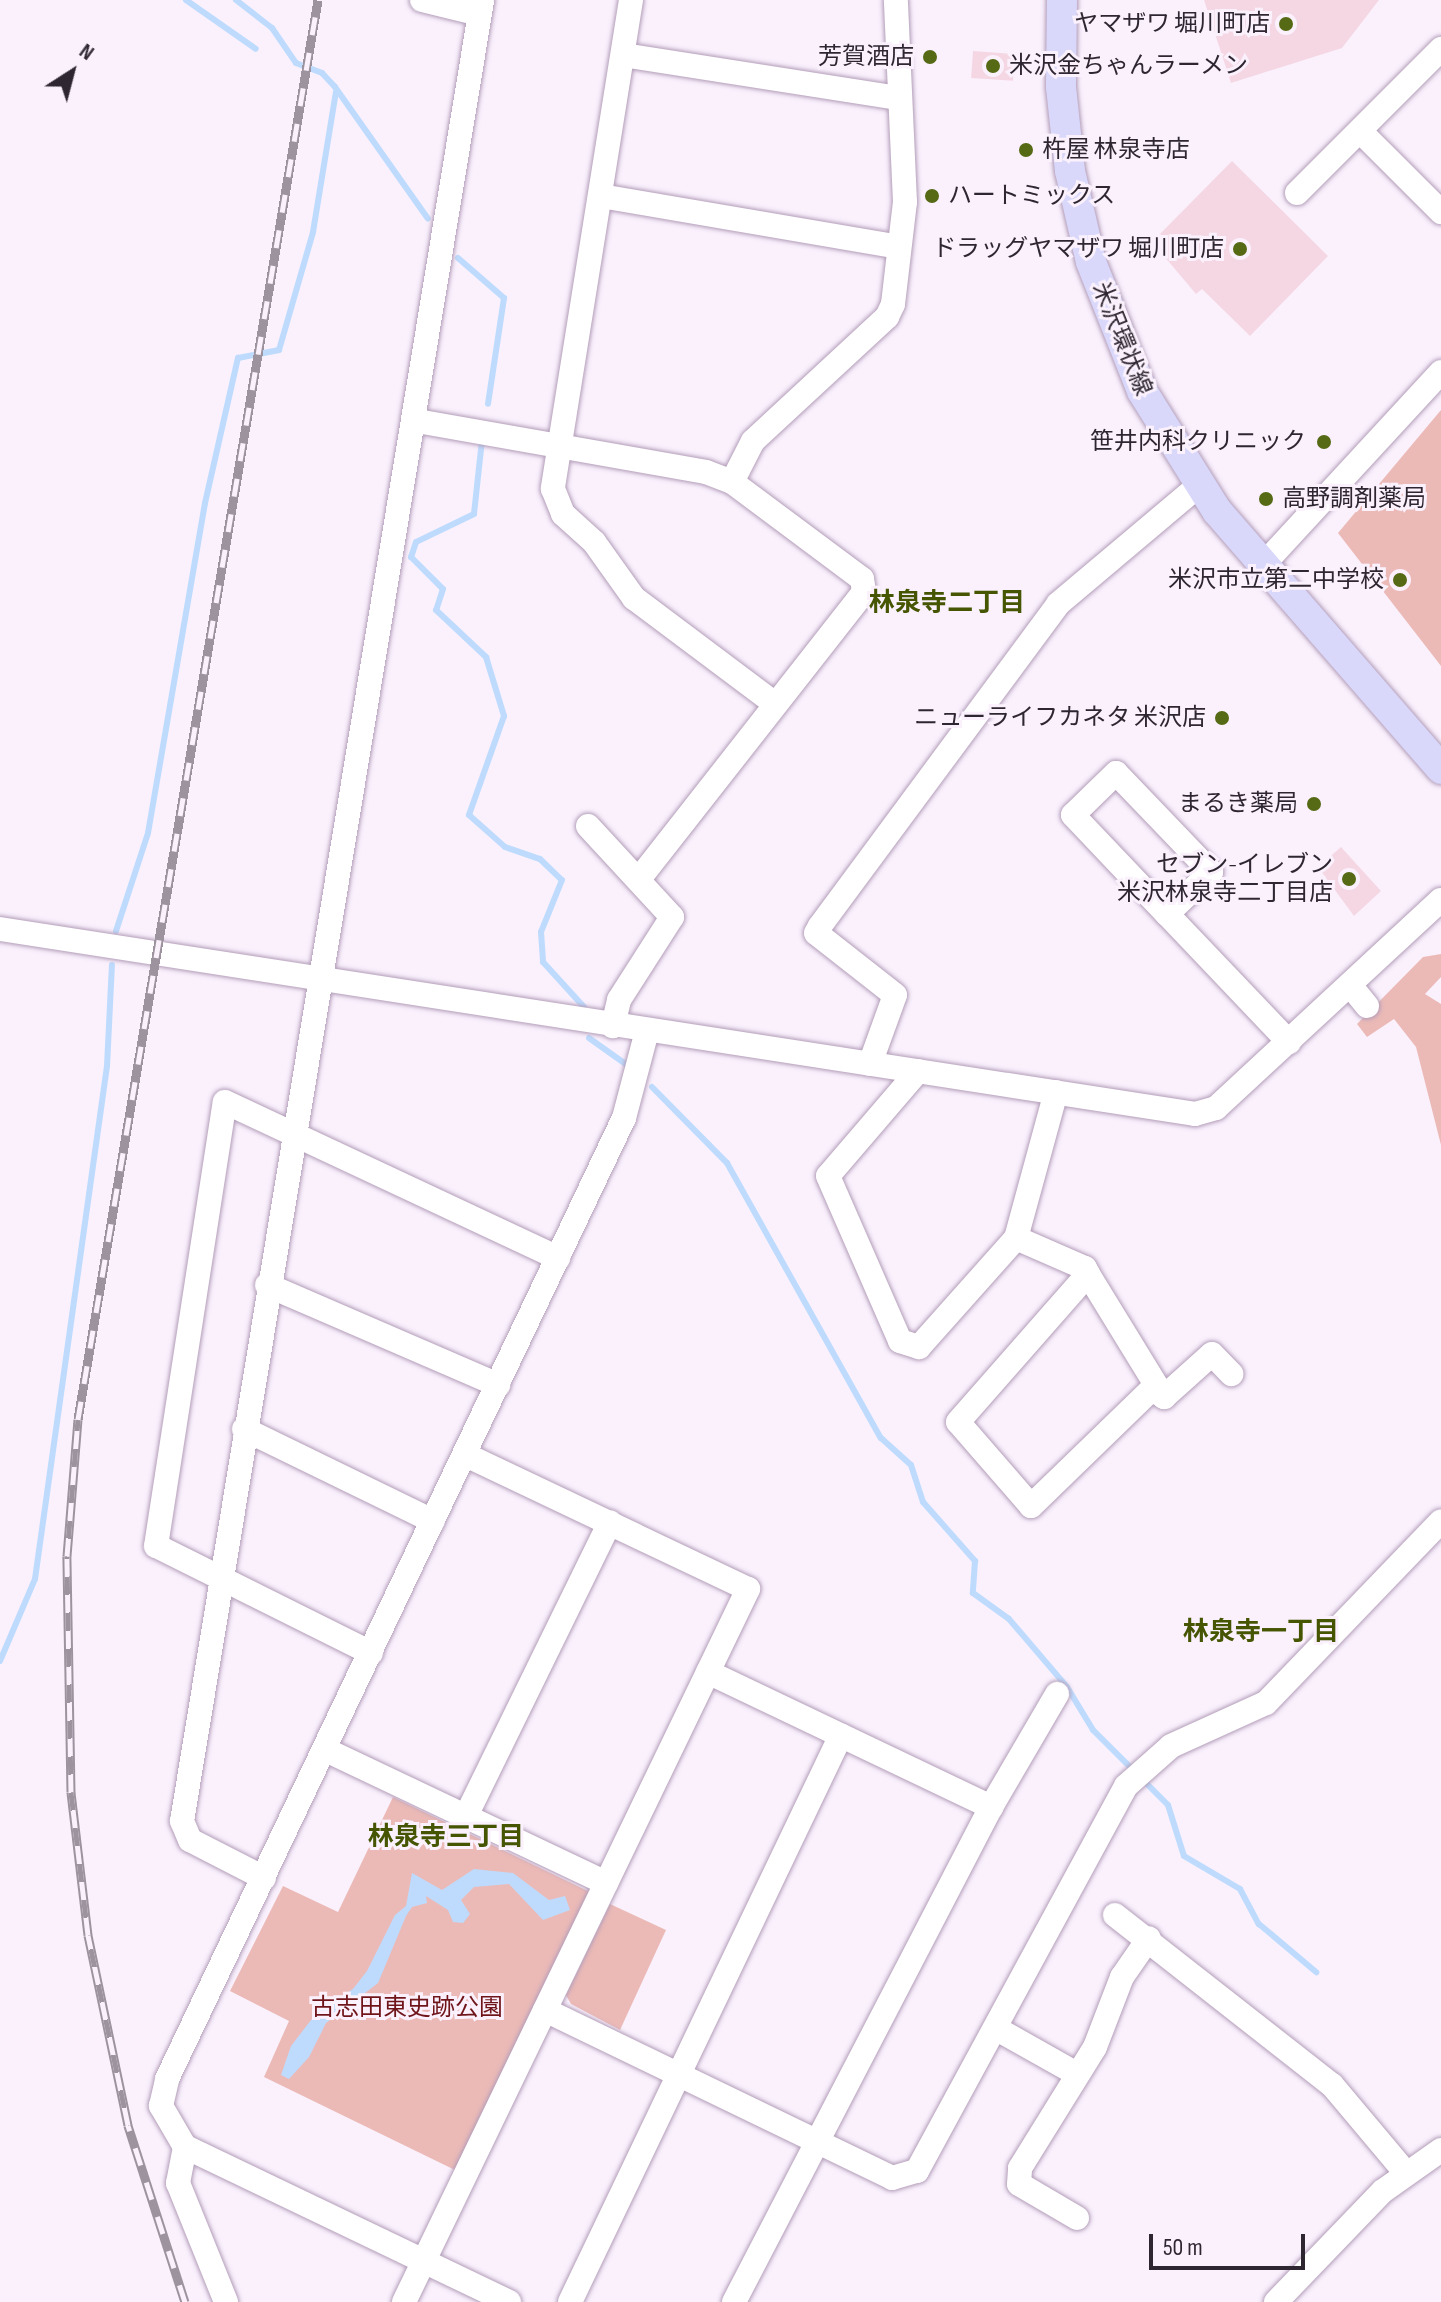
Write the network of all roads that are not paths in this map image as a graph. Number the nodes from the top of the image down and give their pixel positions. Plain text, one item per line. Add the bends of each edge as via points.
1 (422, 0) edge
2 (631, 0) edge
3 (896, 0) edge
4 (1062, 0) edge
5 (480, 7) edge
6 (1441, 49) edge
7 (623, 55) junction
8 (897, 98) junction
9 (1360, 131) junction
10 (1297, 193) dead end
11 (601, 196) junction
12 (1441, 212) edge
13 (899, 247) junction
14 (1441, 372) edge
15 (417, 421) junction
16 (561, 443) junction
17 (732, 482) junction
18 (1198, 486) junction
19 (1262, 566) junction
20 (774, 703) junction
21 (1441, 769) edge
22 (588, 826) dead end
23 (639, 879) junction
24 (1441, 900) edge
25 (1167, 914) junction
26 (0, 929) edge
27 (318, 978) junction
28 (1350, 985) junction
29 (1367, 1006) dead end
30 (613, 1026) junction
31 (647, 1031) junction
32 (1289, 1042) junction
33 (870, 1064) junction
34 (918, 1071) junction
35 (1056, 1092) junction
36 (292, 1132) junction
37 (1016, 1238) junction
38 (558, 1258) junction
39 (1088, 1274) junction
40 (267, 1285) junction
41 (1231, 1374) dead end
42 (498, 1385) junction
43 (1153, 1389) junction
44 (244, 1429) junction
45 (466, 1455) junction
46 (433, 1521) junction
47 (1441, 1521) edge
48 (610, 1522) junction
49 (220, 1581) junction
50 (371, 1653) junction
51 (708, 1672) junction
52 (1057, 1694) dead end
53 (841, 1735) junction
54 (326, 1750) junction
55 (991, 1807) junction
56 (466, 1816) junction
57 (264, 1878) junction
58 (606, 1883) junction
59 (1115, 1915) dead end
60 (1149, 1938) junction
61 (545, 2010) junction
62 (997, 2029) junction
63 (677, 2073) junction
64 (1077, 2074) junction
65 (820, 2141) junction
66 (185, 2147) junction
67 (1441, 2150) edge
68 (1405, 2172) junction
69 (1077, 2218) dead end
70 (423, 2262) junction
71 (226, 2302) edge
72 (404, 2302) edge
73 (509, 2302) edge
74 (570, 2302) edge
75 (734, 2302) edge
76 (1276, 2302) edge

1 - 5 street
2 - 7 street
3 - 8 street
4 - 18 main road, 米沢環状線 via 1064,123 1091,262 1142,391
5 - 15 street
6 - 9 street
7 - 8 street
7 - 11 street
8 - 13 street via 905,188
9 - 10 street
9 - 12 street
11 - 13 street
11 - 16 street
13 - 17 street via 887,317 753,441
14 - 19 street
15 - 16 street
15 - 27 street
16 - 17 street
16 - 20 street via 553,489 563,514 594,542 634,598
17 - 20 street via 862,579 864,592
18 - 19 main road, 米沢環状線
18 - 33 street via 1058,604 816,933 895,995
19 - 21 main road, 米沢環状線
20 - 23 street
22 - 23 street
23 - 30 street via 673,923 619,1000
24 - 28 street
25 - 25 street via 1073,815 1116,773 1211,872
25 - 32 street
26 - 27 street
27 - 30 street
27 - 36 street
28 - 29 street
28 - 32 street
30 - 31 street
31 - 33 street
31 - 38 street via 624,1118
32 - 35 street via 1216,1108 1195,1114
33 - 34 street
34 - 35 street
34 - 37 street via 828,1176 900,1341 919,1347
35 - 37 street
36 - 38 street
36 - 40 street
36 - 49 street via 225,1102 156,1546
37 - 39 street
38 - 42 street
39 - 43 street via 1156,1385
39 - 43 street via 958,1422 1031,1506
40 - 42 street
40 - 44 street
41 - 43 street via 1212,1354 1164,1397
42 - 45 street
44 - 46 street
44 - 49 street
45 - 46 street
45 - 48 street
46 - 50 street
47 - 62 street via 1266,1703 1171,1746 1126,1786
48 - 51 street via 748,1589
48 - 56 street
49 - 50 street
49 - 57 street via 182,1821 190,1840
50 - 54 street
51 - 53 street
51 - 58 street
52 - 55 street
53 - 55 street
53 - 63 street
54 - 56 street
54 - 57 street
55 - 65 street
56 - 58 street
57 - 66 street via 167,2079 161,2106
58 - 61 street
59 - 60 street
60 - 64 street via 1122,1977 1095,2047
60 - 68 street via 1332,2085
61 - 63 street
61 - 70 street
62 - 64 street
62 - 65 street via 917,2171 892,2178
63 - 65 street
63 - 74 street
64 - 69 street via 1020,2168 1019,2184
65 - 75 street
66 - 70 street
66 - 71 street via 178,2183
67 - 68 street
68 - 76 street
70 - 72 street
70 - 73 street

